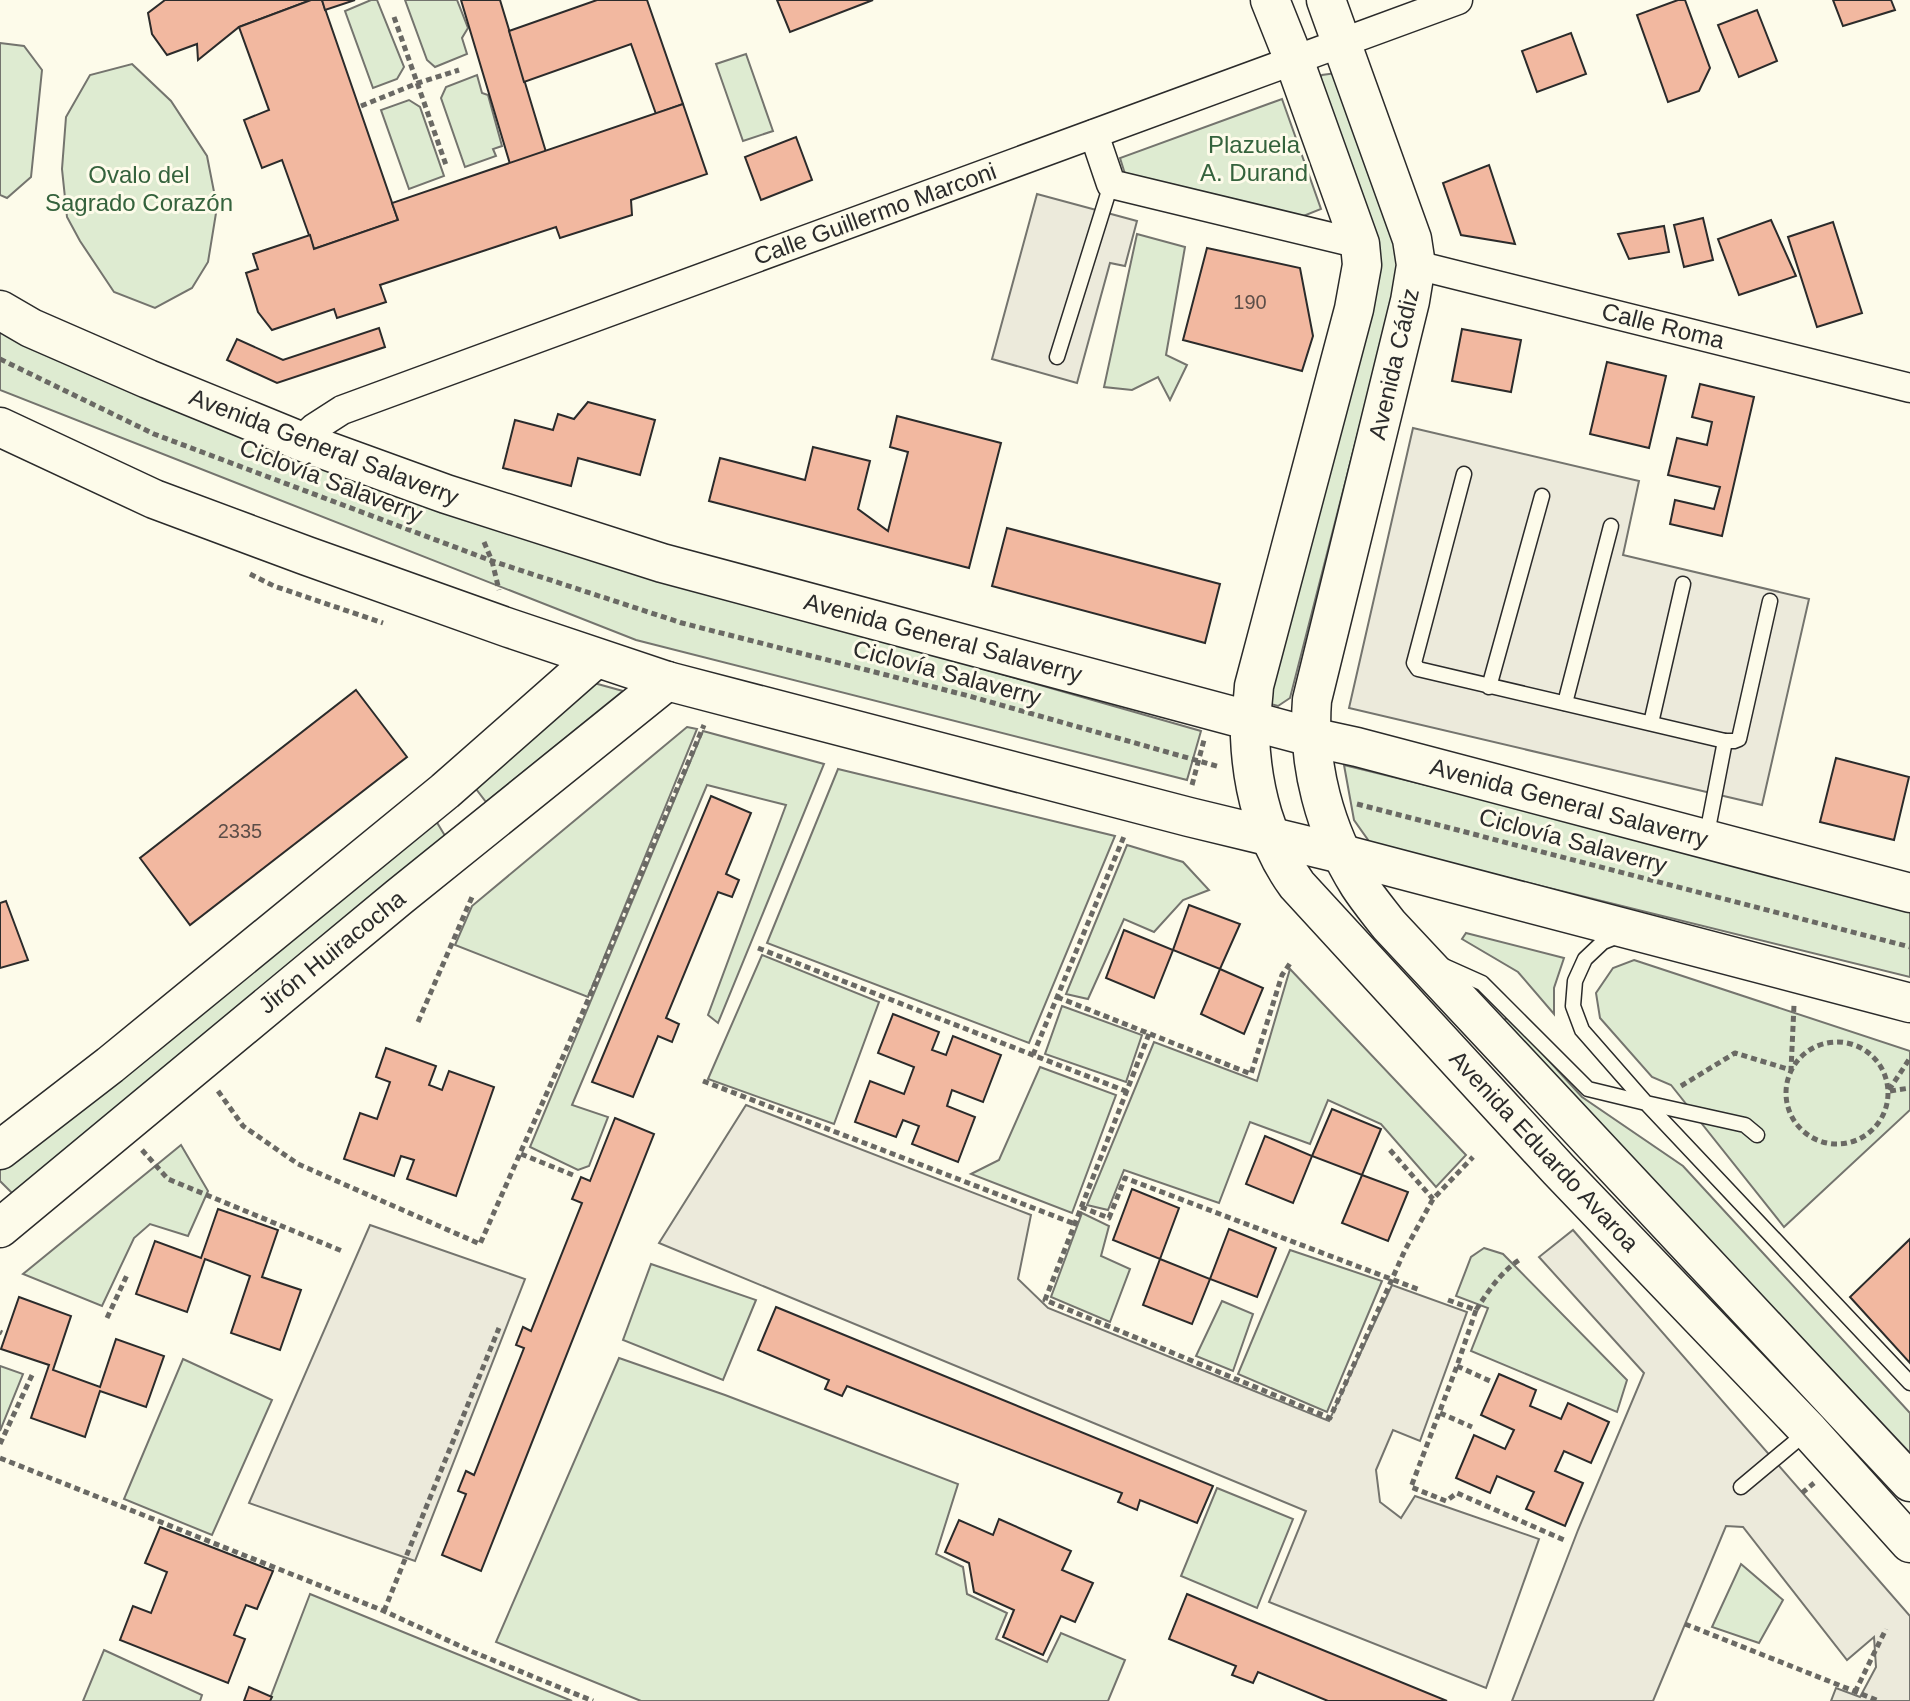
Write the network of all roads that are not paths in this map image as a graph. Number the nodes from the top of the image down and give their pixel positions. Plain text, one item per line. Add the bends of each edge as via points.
1 (1270, 0) edge
2 (1326, 0) edge
3 (1458, 0) edge
4 (1342, 43) junction
5 (1294, 60) junction
6 (1094, 134) junction
7 (1111, 184) junction
8 (1360, 244) junction
9 (1416, 265) junction
10 (0, 310) edge
11 (1057, 357) dead end
12 (1910, 388) edge
13 (0, 427) edge
14 (300, 441) junction
15 (1464, 474) dead end
16 (1542, 496) dead end
17 (1611, 526) dead end
18 (1683, 584) dead end
19 (1770, 601) dead end
20 (596, 658) junction
21 (667, 681) junction
22 (1489, 687) junction
23 (1565, 703) junction
24 (1251, 721) junction
25 (1651, 723) junction
26 (1311, 737) junction
27 (1725, 741) junction
28 (445, 791) junction
29 (477, 834) junction
30 (1270, 836) junction
31 (1706, 839) junction
32 (1342, 854) junction
33 (1910, 893) edge
34 (1633, 931) junction
35 (1415, 953) junction
36 (1910, 1003) edge
37 (1646, 1103) junction
38 (1757, 1135) dead end
39 (1592, 1141) junction
40 (0, 1150) edge
41 (1559, 1170) junction
42 (0, 1228) edge
43 (1910, 1383) edge
44 (1809, 1431) junction
45 (1910, 1482) edge
46 (1741, 1487) dead end
47 (1910, 1543) edge

1 - 5 main road
2 - 4 main road, Avenida Cádiz
3 - 4 street, Calle Guillermo Marconi
4 - 5 street, Calle Guillermo Marconi
4 - 9 main road, Avenida Cádiz via 1412,239
5 - 6 street, Calle Guillermo Marconi
5 - 8 main road
6 - 7 street
6 - 14 street, Calle Guillermo Marconi via 358,404 328,418
7 - 8 street
7 - 11 lane
8 - 24 main road via 1358,291 1257,671
9 - 12 street, Calle Roma
9 - 26 main road, Avenida Cádiz via 1315,684
10 - 14 main road, Avenida General Salaverry via 31,328
13 - 20 main road via 154,499
14 - 24 main road, Avenida General Salaverry via 662,563
15 - 22 lane via 1414,663 1418,669
16 - 22 lane
17 - 23 lane
18 - 25 lane
19 - 27 lane via 1739,739
20 - 21 main road
20 - 28 main road
21 - 29 main road, Jirón Huiracocha
21 - 30 main road
22 - 23 lane
23 - 25 lane
24 - 26 main road, Avenida General Salaverry
24 - 30 main road, Avenida Eduardo Avaroa via 1255,778
25 - 27 lane
26 - 31 main road, Avenida General Salaverry
26 - 32 main road, Avenida Eduardo Avaroa via 1321,795
27 - 31 lane
28 - 29 main road
28 - 40 main road
29 - 42 main road, Jirón Huiracocha
30 - 32 main road
30 - 41 main road, Avenida Eduardo Avaroa via 1297,885
31 - 33 main road, Avenida General Salaverry
32 - 34 main road
32 - 35 main road, Avenida Eduardo Avaroa via 1361,888
34 - 36 main road
34 - 37 lane via 1603,942 1585,959 1575,981 1573,1006 1582,1030
35 - 37 lane via 1482,983 1588,1089
35 - 39 main road, Avenida Eduardo Avaroa
37 - 38 lane via 1745,1125
37 - 43 lane
39 - 41 main road
39 - 45 main road, Avenida Eduardo Avaroa
41 - 44 main road, Avenida Eduardo Avaroa
44 - 46 lane
44 - 47 main road, Avenida Eduardo Avaroa

